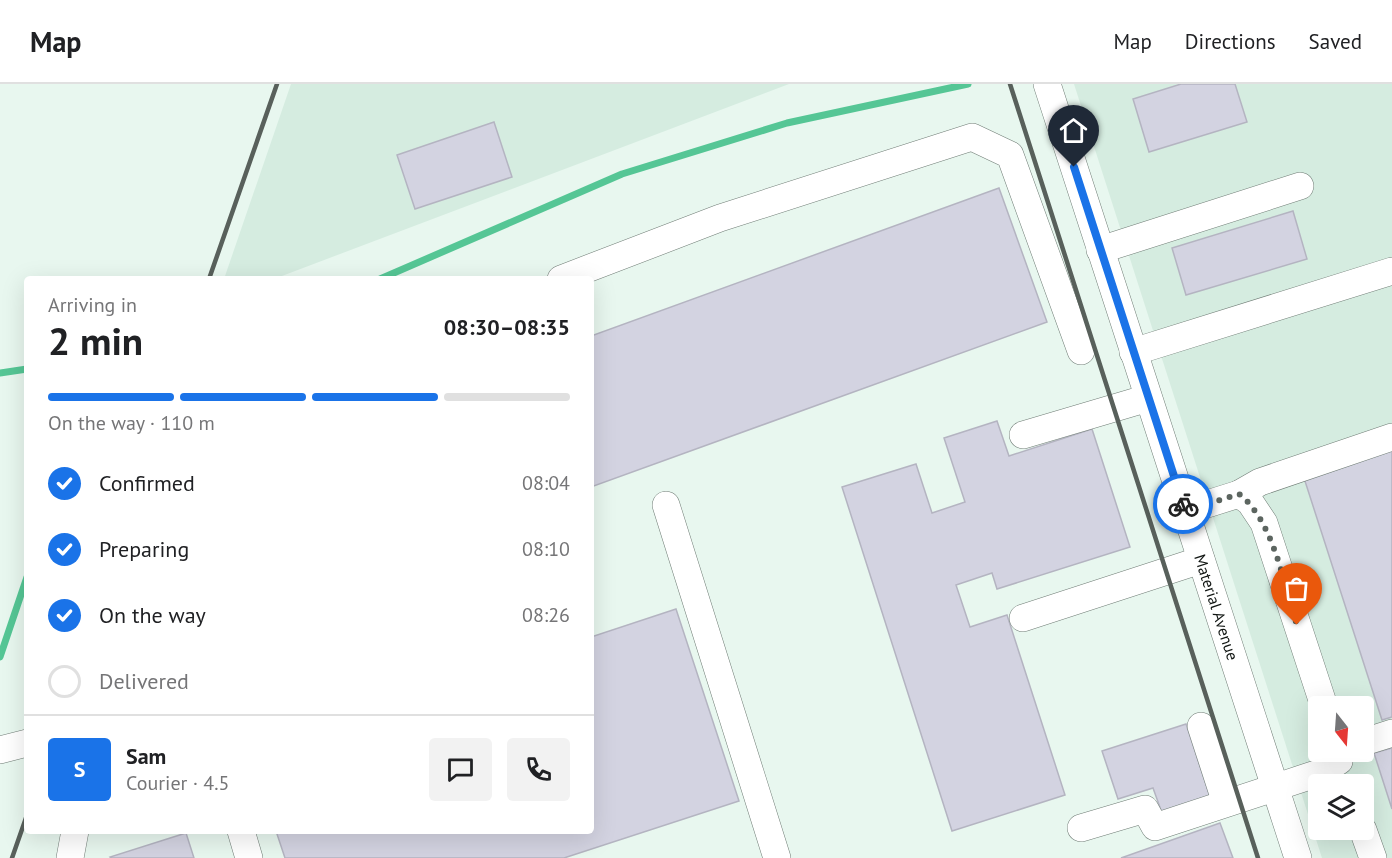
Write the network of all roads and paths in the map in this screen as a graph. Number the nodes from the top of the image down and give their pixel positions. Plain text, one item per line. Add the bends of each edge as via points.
1 (1047, 84) edge
2 (1300, 186) dead end
3 (1100, 250) junction
4 (1392, 271) edge
5 (569, 276) edge
6 (1081, 351) dead end
7 (1133, 352) junction
8 (1148, 398) junction
9 (1023, 435) dead end
10 (1392, 437) edge
11 (1239, 494) junction
12 (666, 505) dead end
13 (1185, 511) junction
14 (1201, 561) junction
15 (1023, 618) dead end
16 (1321, 696) edge
17 (1201, 726) dead end
18 (1392, 733) edge
19 (1374, 739) edge
20 (24, 744) edge
21 (0, 750) edge
22 (1341, 766) edge
23 (1275, 788) junction
24 (1226, 803) junction
25 (1081, 828) dead end
26 (74, 834) edge
27 (242, 834) edge
28 (1367, 840) edge
29 (70, 858) edge
30 (249, 858) edge
31 (777, 858) edge
32 (1298, 858) edge
33 (1373, 858) edge

1 - 3 street, Material Avenue
2 - 3 street
3 - 7 street, Material Avenue
4 - 7 street
5 - 6 street via 720,218 972,137 1010,155
7 - 8 street, Material Avenue
8 - 9 street
8 - 13 street, Material Avenue
10 - 11 street via 1260,482
11 - 13 street
11 - 16 street via 1250,502 1264,523
12 - 31 street
13 - 14 street, Material Avenue
14 - 15 street
14 - 23 street, Material Avenue
17 - 24 street
18 - 19 street
20 - 21 street
22 - 23 street
23 - 24 street
23 - 32 street, Material Avenue
24 - 25 street via 1155,827 1145,808
26 - 29 street
27 - 30 street
28 - 33 street

